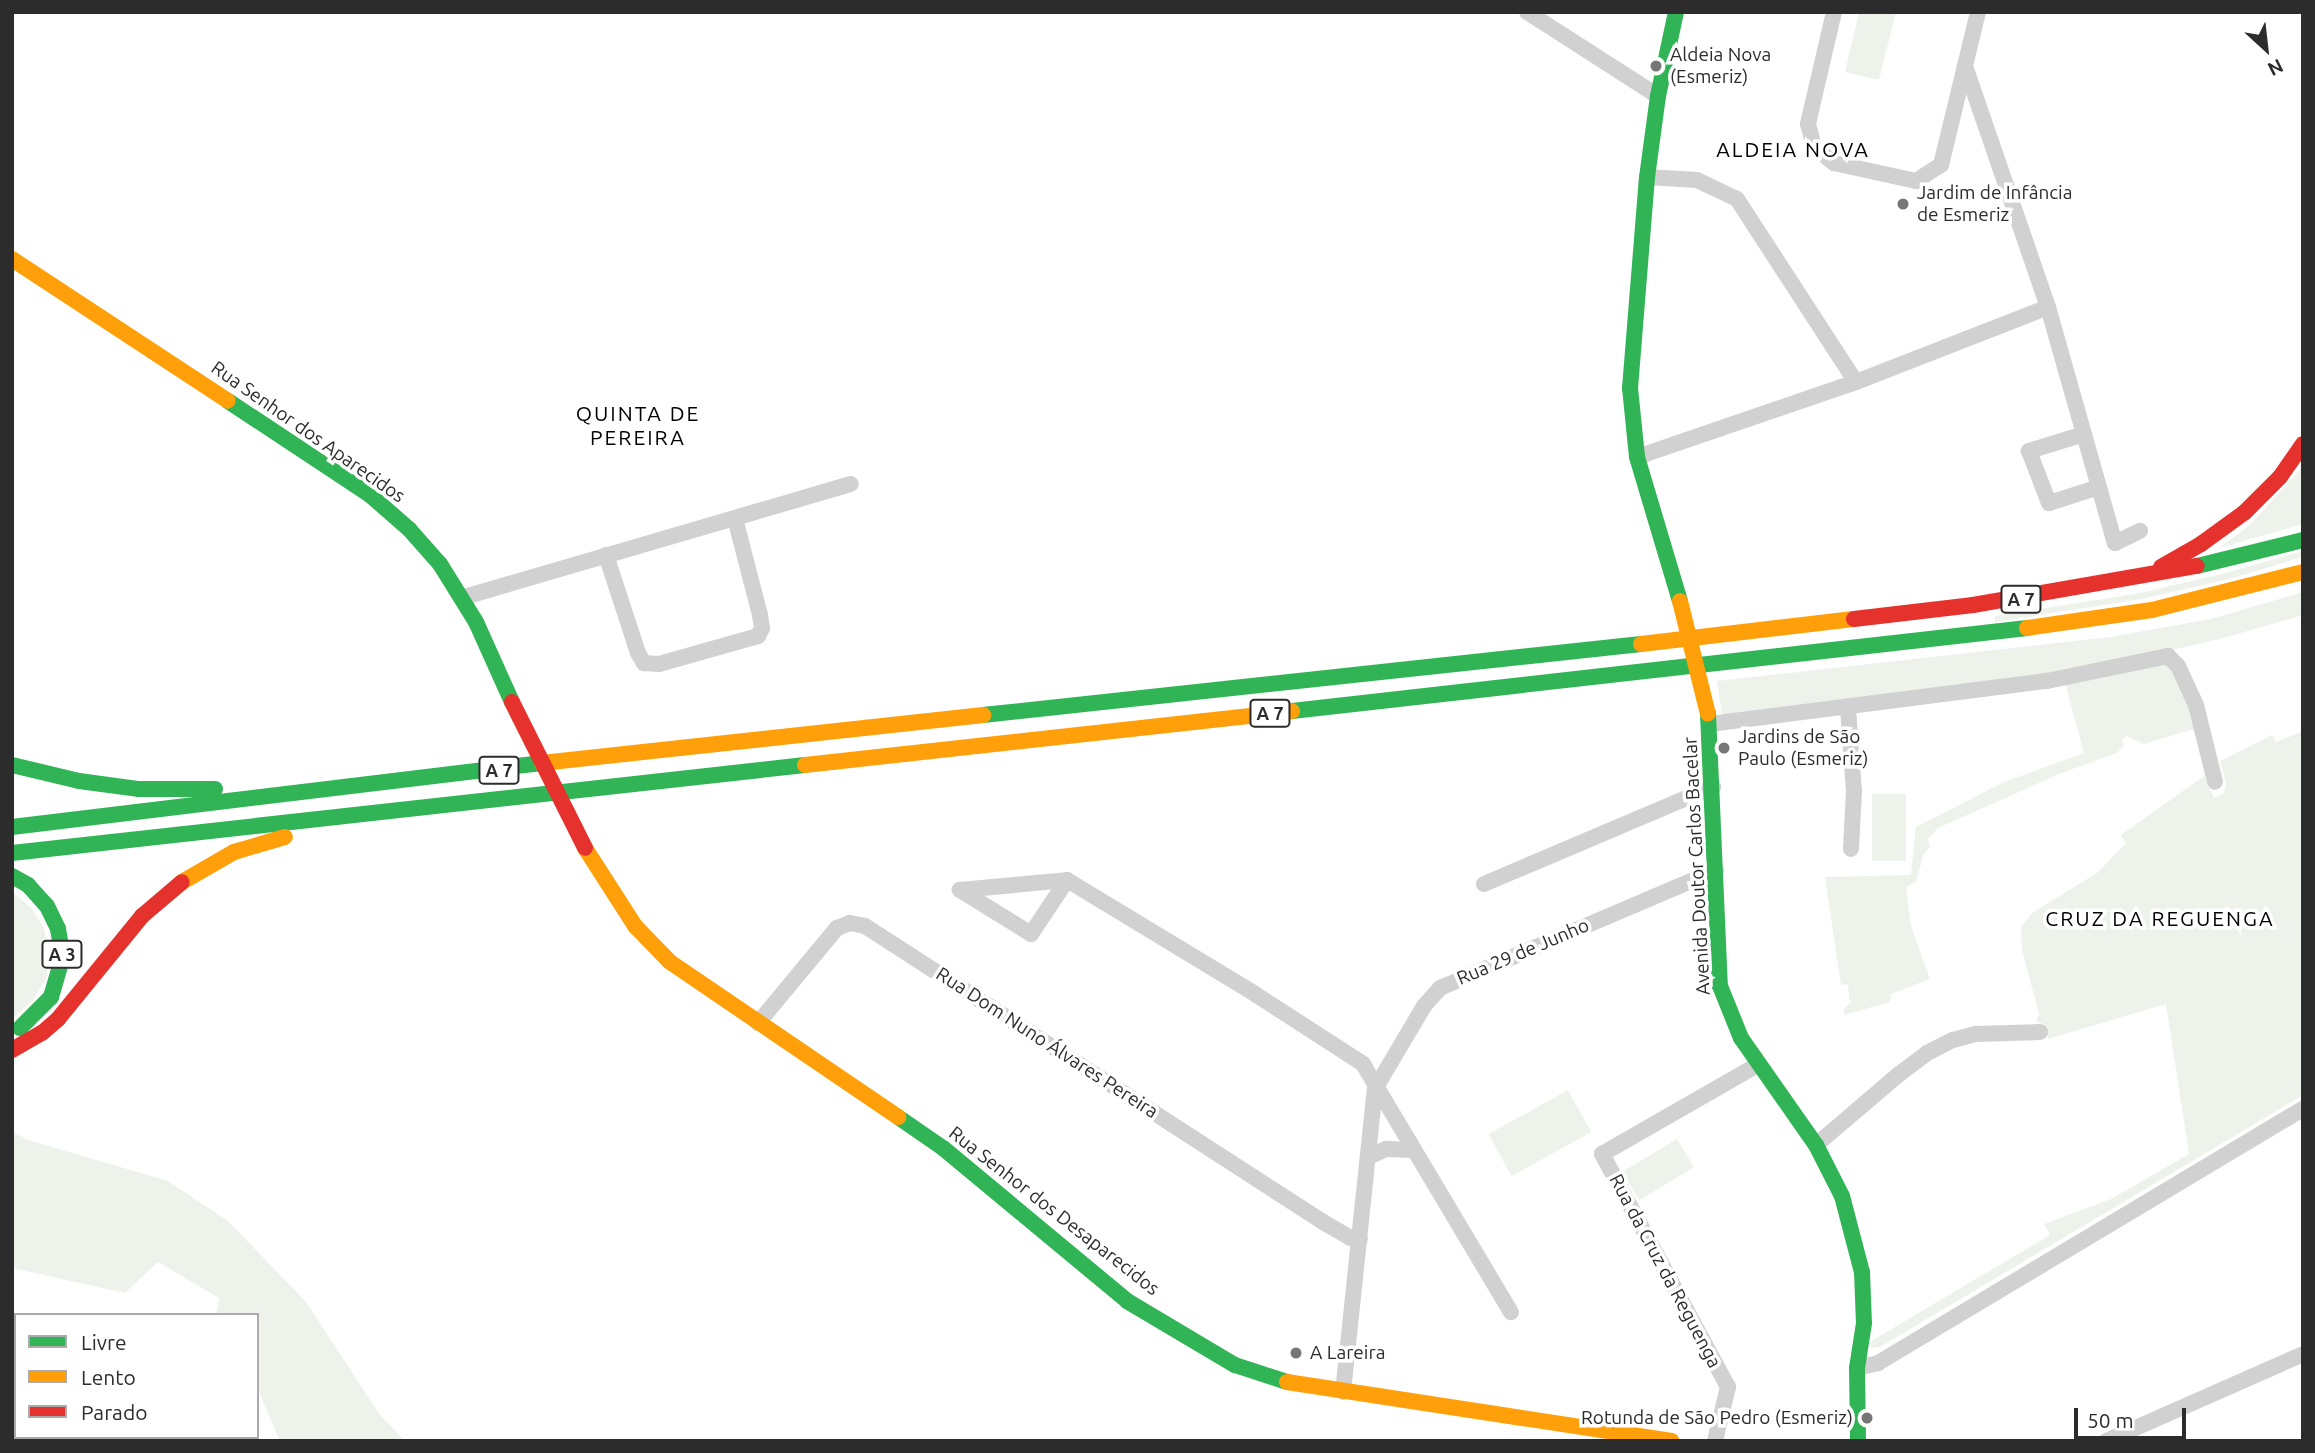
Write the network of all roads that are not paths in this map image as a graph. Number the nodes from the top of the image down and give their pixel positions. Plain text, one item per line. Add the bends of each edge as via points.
1 (1527, 12) edge
2 (1676, 12) edge
3 (1834, 12) edge
4 (1978, 12) edge
5 (1965, 66) junction
6 (1658, 96) junction
7 (1647, 177) junction
8 (12, 259) edge
9 (2048, 307) junction
10 (1856, 382) junction
11 (2084, 434) junction
12 (2303, 444) edge
13 (1637, 457) junction
14 (851, 484) dead end
15 (2099, 486) junction
16 (735, 518) junction
17 (2140, 531) dead end
18 (2303, 540) edge
19 (607, 555) junction
20 (2303, 572) edge
21 (2133, 580) junction
22 (461, 598) junction
23 (1848, 708) junction
24 (1709, 719) junction
25 (12, 765) edge
26 (2215, 782) dead end
27 (1713, 788) junction
28 (278, 797) junction
29 (357, 814) junction
30 (12, 827) edge
31 (586, 848) joint
32 (1851, 849) dead end
33 (12, 853) edge
34 (1716, 870) junction
35 (12, 876) edge
36 (1067, 880) junction
37 (1483, 884) dead end
38 (758, 1023) junction
39 (12, 1031) edge
40 (2040, 1032) dead end
41 (12, 1050) edge
42 (1759, 1064) junction
43 (1375, 1089) junction
44 (2303, 1109) edge
45 (1816, 1145) junction
46 (1412, 1150) junction
47 (1368, 1157) junction
48 (1360, 1239) junction
49 (1511, 1312) dead end
50 (2303, 1354) edge
51 (1857, 1368) junction
52 (1343, 1392) junction
53 (1672, 1441) edge
54 (1715, 1441) edge
55 (1858, 1441) edge
56 (2106, 1441) edge

1 - 6 street
2 - 6 main road, Avenida Doutor Carlos Bacelar
3 - 5 street via 1808,124 1814,147 1834,163 1916,181 1932,173 1941,165
4 - 5 street
5 - 9 street
6 - 7 main road, Avenida Doutor Carlos Bacelar
7 - 10 street via 1697,180 1737,199
7 - 13 main road, Avenida Doutor Carlos Bacelar via 1630,388
8 - 22 main road, Rua Senhor dos Aparecidos via 370,495 440,564
9 - 10 street
9 - 11 street
10 - 13 street
11 - 15 street
11 - 15 street via 2029,451 2049,503
12 - 21 main road via 2270,489 2232,522
13 - 24 main road, Avenida Doutor Carlos Bacelar, bridge
14 - 16 street
15 - 17 street via 2115,543
16 - 19 street
16 - 19 street via 760,615 758,636 659,664 644,663
18 - 21 main road, A 7
19 - 22 street
20 - 29 main road, A 7 via 2152,610 1980,634
21 - 28 main road, A 7 via 2008,600 1639,645 720,743
22 - 31 main road, Rua Senhor dos Aparecidos, bridge
23 - 24 street
23 - 26 street via 2048,681 2168,656 2178,666 2196,705
23 - 32 street via 1854,791
24 - 27 main road, Avenida Doutor Carlos Bacelar
25 - 28 main road via 139,789 266,788
27 - 34 main road, Avenida Doutor Carlos Bacelar
27 - 37 street
28 - 30 main road, A 7
29 - 33 main road, A 7
29 - 41 main road, A 7 via 326,828 234,852 185,879 142,916 58,1019
31 - 38 main road, Rua Senhor dos Desaparecidos via 614,897 653,946
34 - 42 main road, Avenida Doutor Carlos Bacelar via 1720,986 1729,1014
34 - 43 street, Rua 29 de Junho via 1440,988 1424,1006
35 - 39 main road, A 3 via 28,885 47,906 63,956 51,997 32,1019
36 - 36 street via 1041,882 960,890 1031,934
36 - 43 street via 1363,1064
38 - 48 street, Rua Dom Nuno Álvares Pereira via 837,929 850,923 865,926 1323,1222
38 - 52 main road, Rua Senhor dos Desaparecidos via 943,1148 1127,1301 1235,1365 1280,1381
40 - 45 street via 1976,1034 1927,1053
42 - 45 main road, Avenida Doutor Carlos Bacelar
42 - 54 street, Rua da Cruz da Reguenga via 1602,1154 1728,1387
43 - 46 street
43 - 47 street
44 - 51 street via 1878,1363
45 - 51 main road, Avenida Doutor Carlos Bacelar via 1842,1196 1862,1272 1864,1323
46 - 47 street via 1387,1149
46 - 49 street
47 - 48 street
48 - 52 street
50 - 56 street
51 - 55 main road, Avenida Doutor Carlos Bacelar
52 - 53 main road, Rua Senhor dos Desaparecidos

